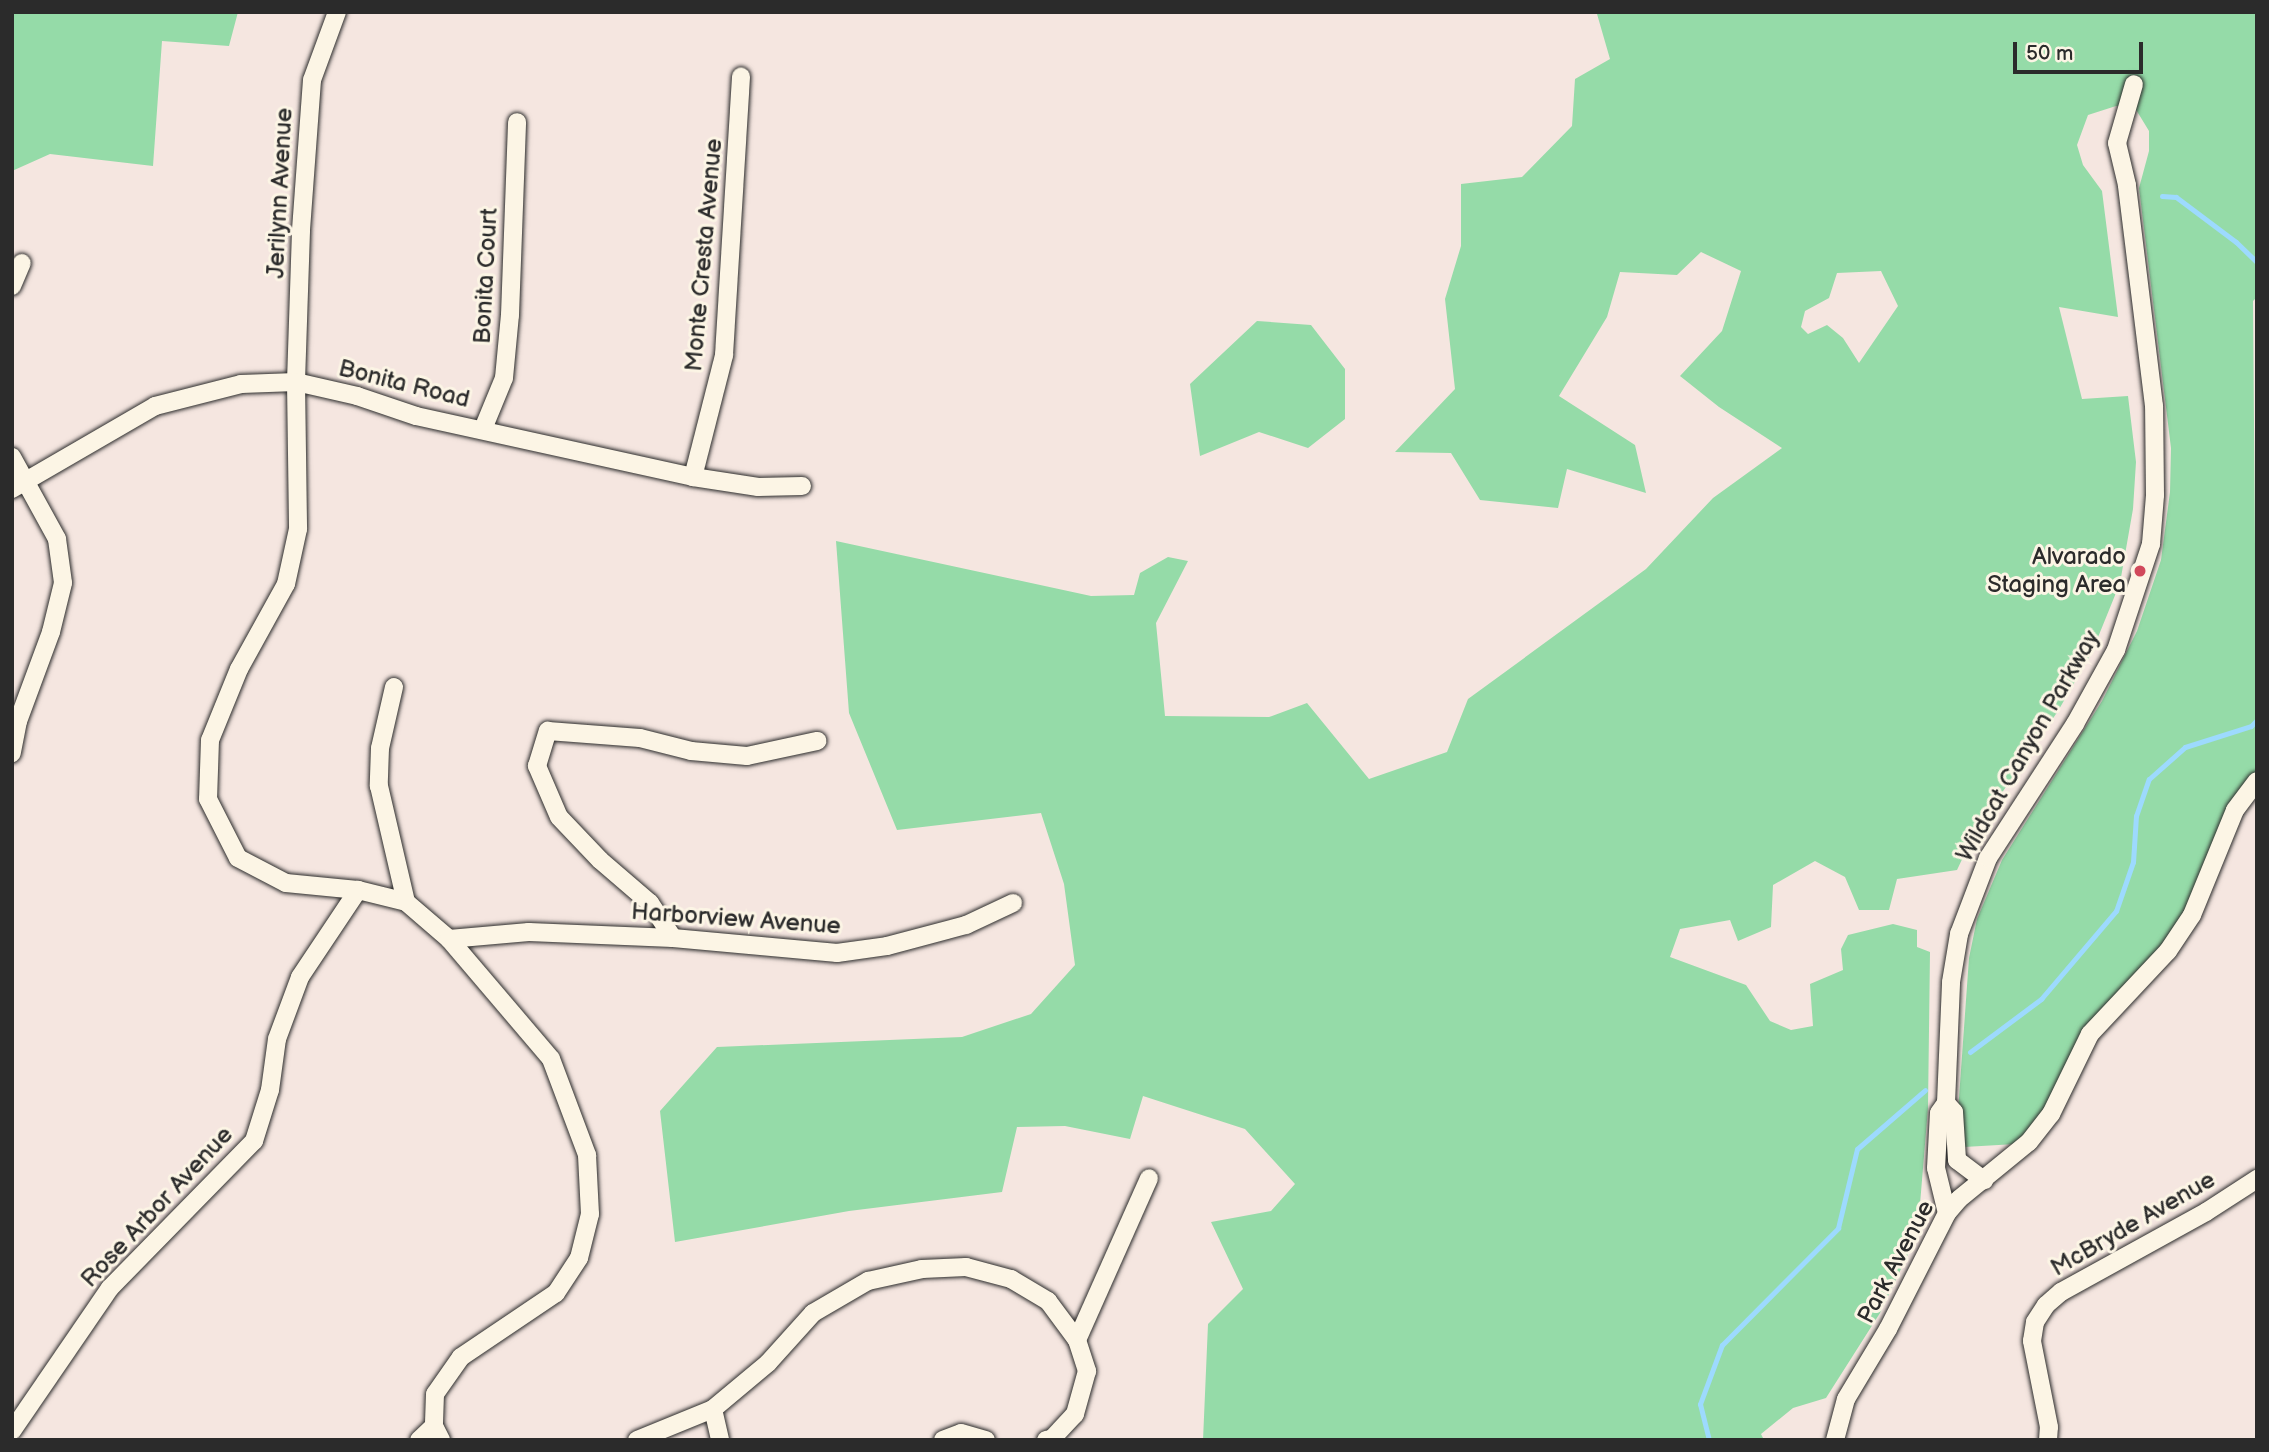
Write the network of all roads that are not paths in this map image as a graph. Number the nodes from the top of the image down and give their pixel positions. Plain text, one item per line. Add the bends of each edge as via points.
1 (337, 12) edge
2 (741, 77) dead end
3 (2134, 84) dead end
4 (517, 122) dead end
5 (22, 263) dead end
6 (12, 286) edge
7 (296, 382) junction
8 (483, 429) junction
9 (12, 457) edge
10 (693, 477) junction
11 (18, 485) edge
12 (802, 486) dead end
13 (394, 687) dead end
14 (817, 741) dead end
15 (12, 753) edge
16 (2257, 781) edge
17 (358, 890) junction
18 (406, 902) junction
19 (1013, 903) dead end
20 (673, 938) junction
21 (449, 939) junction
22 (1946, 1103) junction
23 (1957, 1160) junction
24 (1937, 1161) junction
25 (1149, 1178) dead end
26 (2257, 1179) edge
27 (1984, 1180) junction
28 (1947, 1213) junction
29 (1077, 1340) junction
30 (713, 1409) junction
31 (12, 1431) edge
32 (437, 1433) edge
33 (419, 1440) edge
34 (636, 1440) edge
35 (720, 1440) edge
36 (943, 1440) edge
37 (986, 1440) edge
38 (1046, 1440) edge
39 (1835, 1440) edge
40 (2048, 1440) edge

1 - 7 street, Jerilynn Avenue via 312,80
2 - 10 street, Monte Cresta Avenue via 724,355
3 - 22 street, Wildcat Canyon Parkway via 2117,144 2127,185 2154,406 2151,544 2110,662 1993,849 1971,896 1951,982
4 - 8 street, Bonita Court via 504,379
5 - 6 street
7 - 8 street, Bonita Road via 416,416
7 - 11 street, Bonita Road via 241,384 155,406
7 - 17 street, Jerilynn Avenue via 298,529 286,584 239,668 210,740 208,799 238,858 286,883
8 - 10 street, Bonita Road
9 - 11 street
10 - 12 street, Bonita Road via 758,487
11 - 15 street via 57,539 63,583
13 - 18 street via 380,748 379,786
14 - 20 street via 747,757 691,751 640,738 548,732 537,765 559,817 650,903
16 - 27 street, Park Avenue via 2235,810 2192,915 2168,951 2090,1034 2051,1114 2029,1142
17 - 18 street, Jerilynn Avenue
17 - 31 street, Rose Arbor Avenue via 300,977 277,1039 270,1090 254,1140 110,1288
18 - 21 street
19 - 20 street, Harborview Avenue via 966,925 887,946 836,953
20 - 21 street, Harborview Avenue via 529,932
21 - 32 street via 551,1059 587,1156 590,1214 579,1258 556,1293 461,1357 435,1394
22 - 23 street, Wildcat Canyon Parkway via 1954,1112
22 - 24 street, Wildcat Canyon Parkway via 1939,1113
23 - 24 street via 1945,1157
23 - 27 street
24 - 28 street, Wildcat Canyon Parkway via 1936,1175
25 - 29 street
26 - 40 street, McBryde Avenue via 2046,1305 2035,1322 2032,1341
27 - 28 street, Park Avenue
28 - 39 street, Park Avenue via 1888,1329 1846,1399
29 - 30 street via 1048,1301 1011,1279 966,1267 922,1269 868,1281 813,1312 768,1363
29 - 38 street via 1087,1371 1075,1414
30 - 34 street
30 - 35 street
32 - 33 street
36 - 37 street via 961,1433

